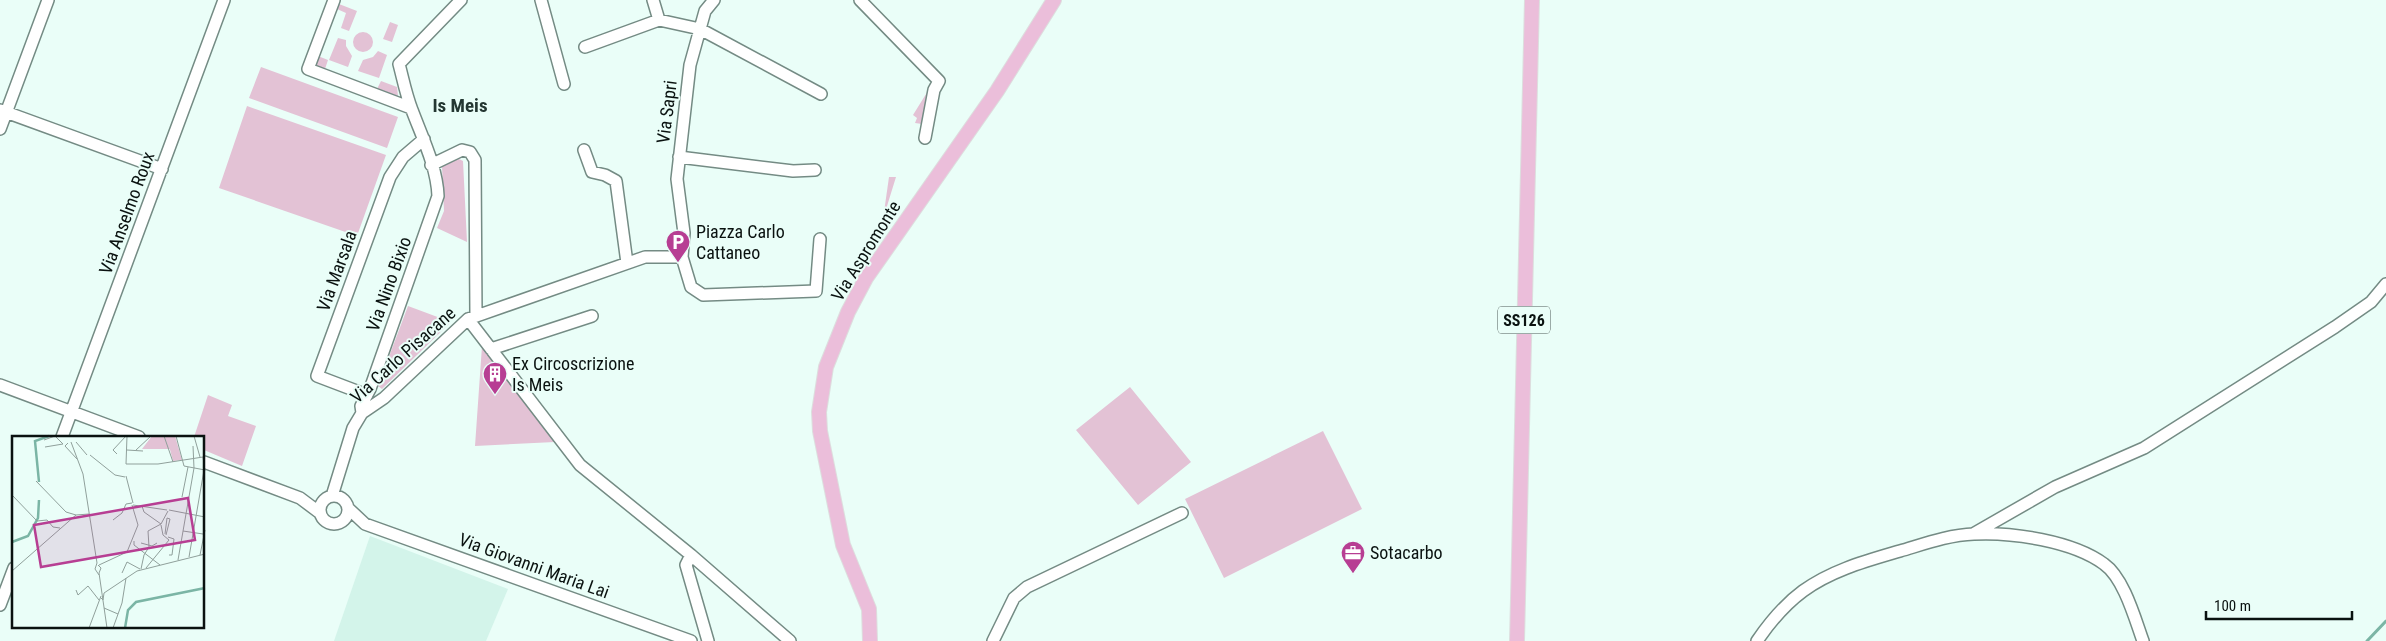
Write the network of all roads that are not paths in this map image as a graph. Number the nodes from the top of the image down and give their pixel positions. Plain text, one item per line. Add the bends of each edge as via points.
1 (48, 0) edge
2 (224, 0) edge
3 (334, 0) edge
4 (461, 0) edge
5 (541, 0) edge
6 (653, 0) edge
7 (714, 0) edge
8 (860, 0) edge
9 (1054, 0) edge
10 (1532, 0) edge
11 (659, 20) junction
12 (700, 30) junction
13 (585, 47) dead end
14 (564, 84) dead end
15 (821, 94) dead end
16 (411, 108) junction
17 (3, 111) edge
18 (0, 129) edge
19 (925, 138) dead end
20 (424, 139) junction
21 (584, 150) dead end
22 (679, 157) junction
23 (431, 165) junction
24 (162, 169) junction
25 (815, 170) dead end
26 (820, 239) dead end
27 (682, 257) junction
28 (627, 263) junction
29 (2386, 284) edge
30 (592, 316) dead end
31 (472, 318) junction
32 (491, 349) junction
33 (0, 385) edge
34 (369, 392) junction
35 (384, 398) junction
36 (71, 412) junction
37 (362, 413) junction
38 (62, 436) edge
39 (136, 436) edge
40 (205, 462) edge
41 (332, 498) junction
42 (303, 500) junction
43 (349, 509) junction
44 (320, 513) junction
45 (1182, 513) dead end
46 (342, 522) junction
47 (365, 524) junction
48 (1973, 534) junction
49 (690, 555) junction
50 (12, 573) edge
51 (0, 605) edge
52 (691, 641) edge
53 (708, 641) edge
54 (790, 641) edge
55 (870, 641) edge
56 (993, 641) edge
57 (1518, 641) edge
58 (1757, 641) edge
59 (2143, 641) edge

1 - 17 street
2 - 24 street, Via Anselmo Roux
3 - 16 street via 308,69
4 - 16 street, Via Nino Bixio via 399,64
5 - 14 street
6 - 11 street
7 - 12 street, Via Sapri via 705,11
8 - 19 street via 939,81 934,90
9 - 55 main road, Via Aspromonte via 997,91 866,278 826,367 819,412 820,431 843,545 870,609
10 - 57 main road, SS126
11 - 12 street
11 - 13 street
12 - 15 street
12 - 22 street, Via Sapri via 690,65
16 - 20 street, Via Nino Bixio
17 - 18 street
17 - 24 street
20 - 23 street, Via Nino Bixio
20 - 34 street, Via Marsala via 403,157 390,177 317,376
21 - 28 street via 592,172 616,180
22 - 25 street via 793,171
22 - 27 street, Via Sapri via 677,179 684,233
23 - 31 street via 462,150 470,152 475,160
23 - 34 street, Via Nino Bixio via 437,184 435,208
24 - 36 street, Via Anselmo Roux
26 - 27 street via 816,292 703,295 691,287
27 - 28 street, Via Carlo Pisacane via 645,257
28 - 31 street, Via Carlo Pisacane
29 - 48 street via 2370,302 2335,327 2144,448 2055,487
30 - 32 street
31 - 32 street
31 - 35 street, Via Carlo Pisacane
32 - 49 street via 580,465
33 - 36 street
34 - 35 street
34 - 37 street, Via Nino Bixio
35 - 37 street, Via Carlo Pisacane
36 - 38 street, Via Anselmo Roux
36 - 39 street
37 - 41 street, Via Carlo Pisacane via 353,428
40 - 42 street
41 - 42 street
41 - 43 street via 346,501
41 - 44 street
42 - 44 street
43 - 46 street
43 - 47 street, Via Giovanni Maria Lai
44 - 46 street via 327,522
45 - 56 street via 1026,587 1014,598
46 - 47 street, Via Giovanni Maria Lai
47 - 52 street, Via Giovanni Maria Lai
48 - 58 street via 1939,540 1845,568 1803,591 1782,609
48 - 59 street via 2031,539 2082,550 2106,565 2122,587
49 - 53 street via 686,565
49 - 54 street
50 - 51 street

